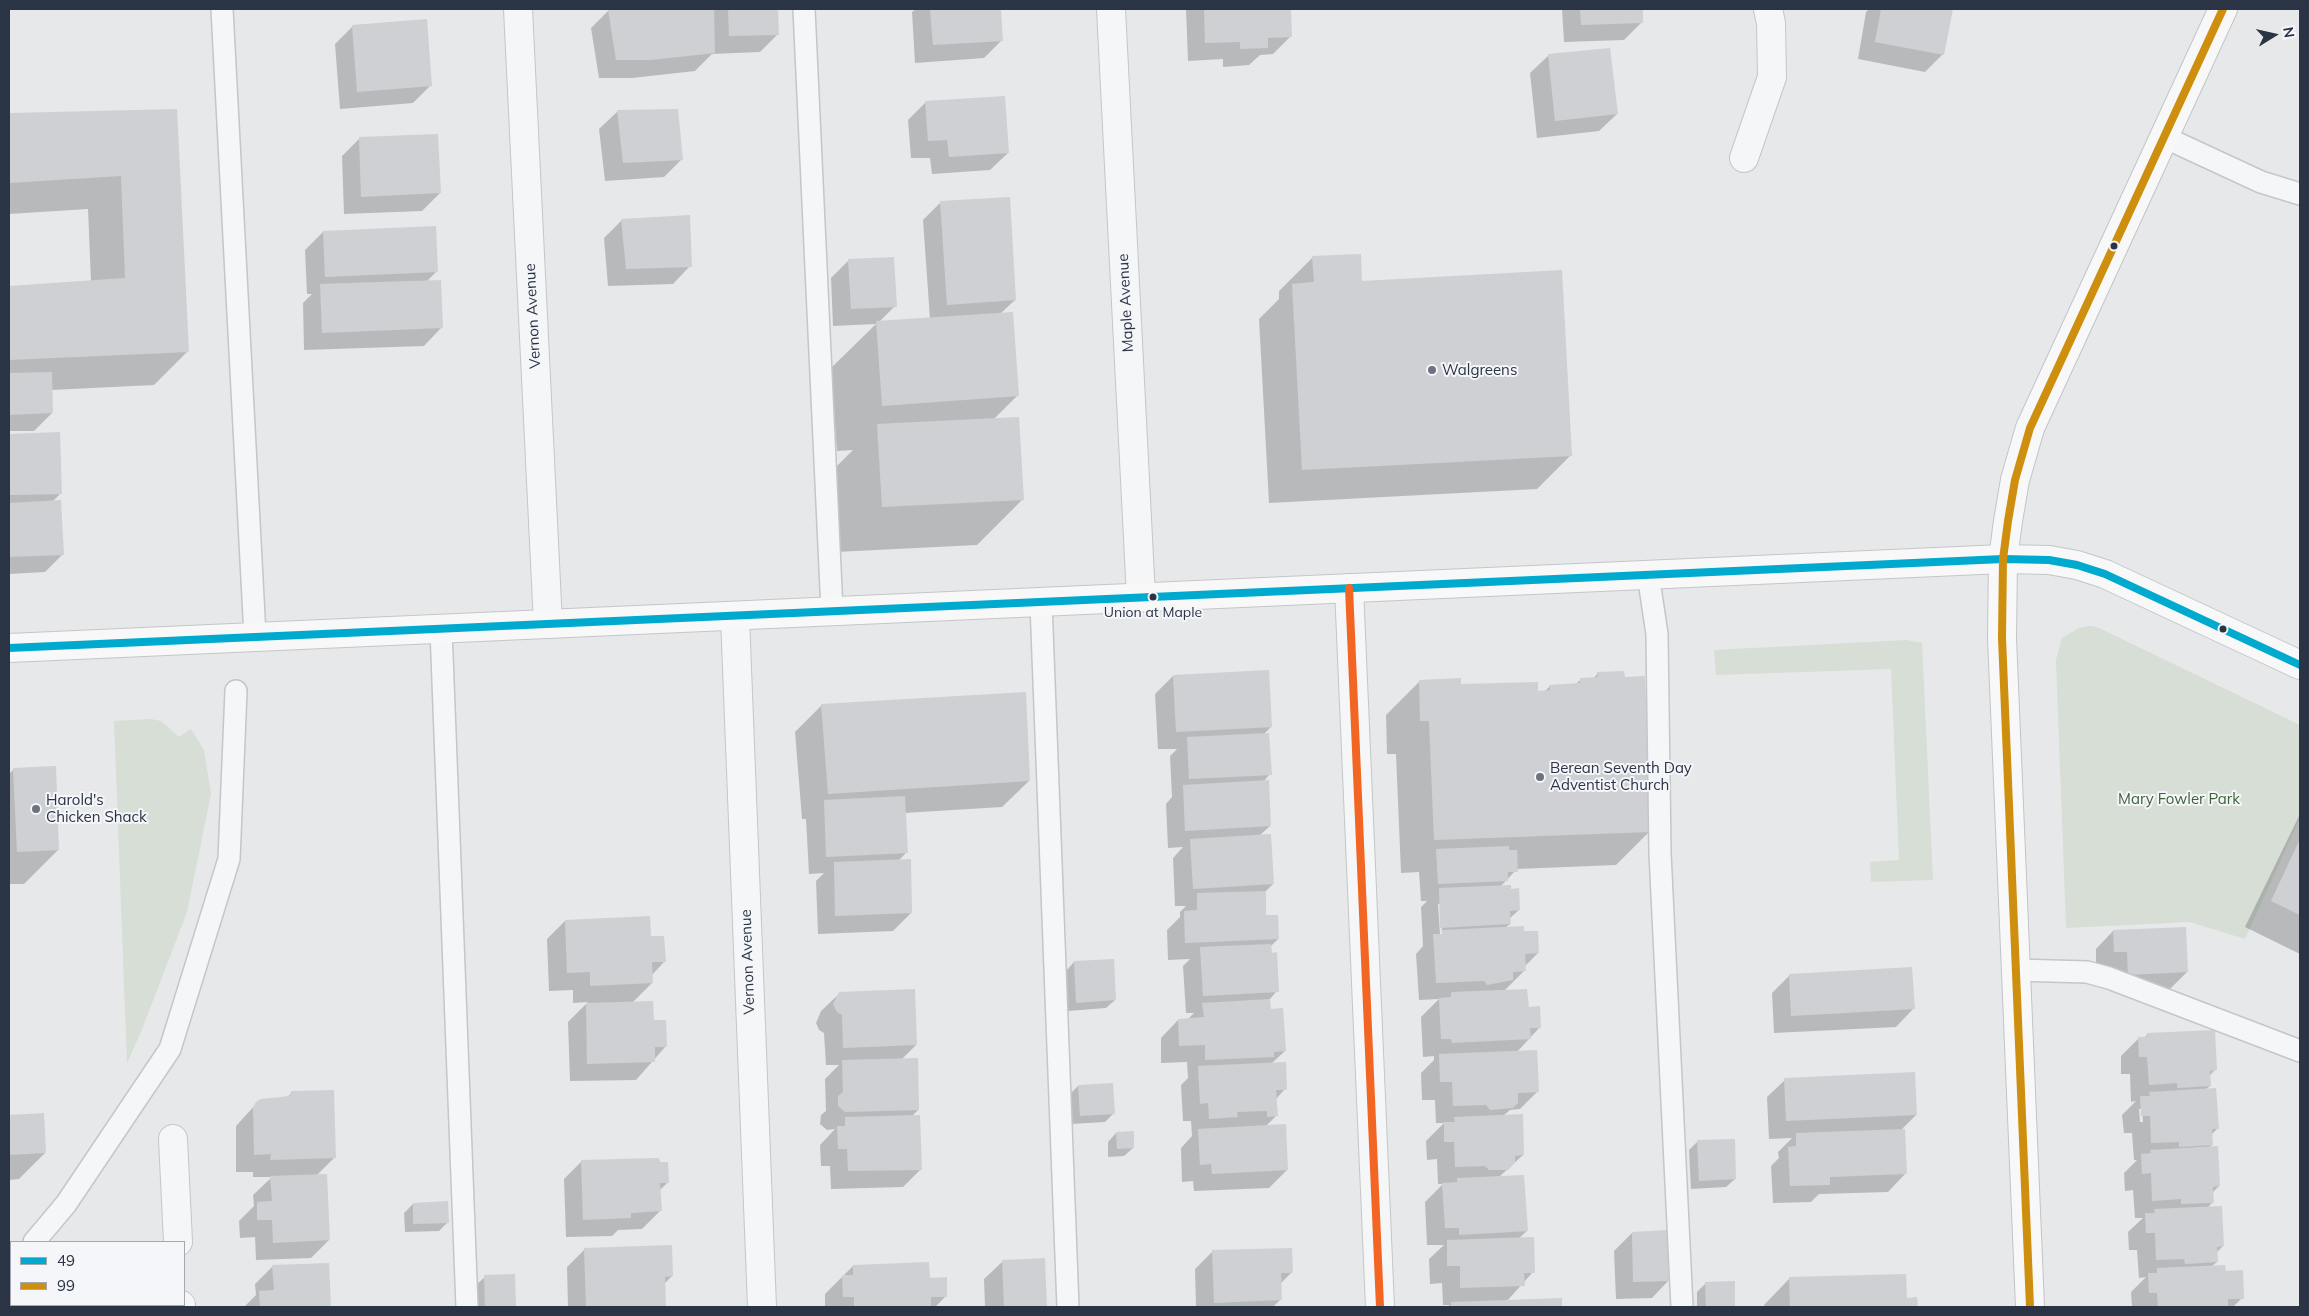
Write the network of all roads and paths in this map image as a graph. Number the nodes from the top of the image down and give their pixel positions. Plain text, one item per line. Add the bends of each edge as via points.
1 (222, 9) edge
2 (518, 9) edge
3 (804, 9) edge
4 (1111, 9) edge
5 (1768, 9) edge
6 (2223, 9) edge
7 (2164, 137) junction
8 (1744, 158) dead end
9 (2300, 194) edge
10 (2003, 559) junction
11 (1648, 574) junction
12 (1349, 588) junction
13 (1141, 597) junction
14 (1041, 603) junction
15 (832, 611) junction
16 (735, 617) junction
17 (548, 624) junction
18 (441, 629) junction
19 (255, 636) junction
20 (9, 648) edge
21 (2300, 665) edge
22 (236, 691) dead end
23 (2016, 970) junction
24 (2300, 1051) edge
25 (173, 1139) dead end
26 (35, 1241) edge
27 (178, 1241) edge
28 (467, 1307) edge
29 (762, 1307) edge
30 (1068, 1307) edge
31 (1380, 1307) edge
32 (1682, 1307) edge
33 (2030, 1307) edge

1 - 19 lane
2 - 17 street, Vernon Avenue
3 - 15 lane
4 - 13 street, Maple Avenue
5 - 8 street via 1772,77
6 - 7 main road
7 - 9 lane via 2261,182
7 - 10 main road via 2030,428 2015,480
10 - 11 main road
10 - 21 main road via 2049,560 2105,574
10 - 23 main road via 2002,638
11 - 12 main road
11 - 32 lane via 1657,634 1660,853
12 - 13 main road
12 - 31 street
13 - 14 main road
14 - 15 main road
14 - 30 lane
15 - 16 main road
16 - 17 main road
16 - 29 street, Vernon Avenue
17 - 18 main road
18 - 19 main road
18 - 28 lane
19 - 20 main road
22 - 26 lane via 229,859 170,1049 66,1204
23 - 24 lane via 2087,972 2109,978
23 - 33 main road
25 - 27 street

